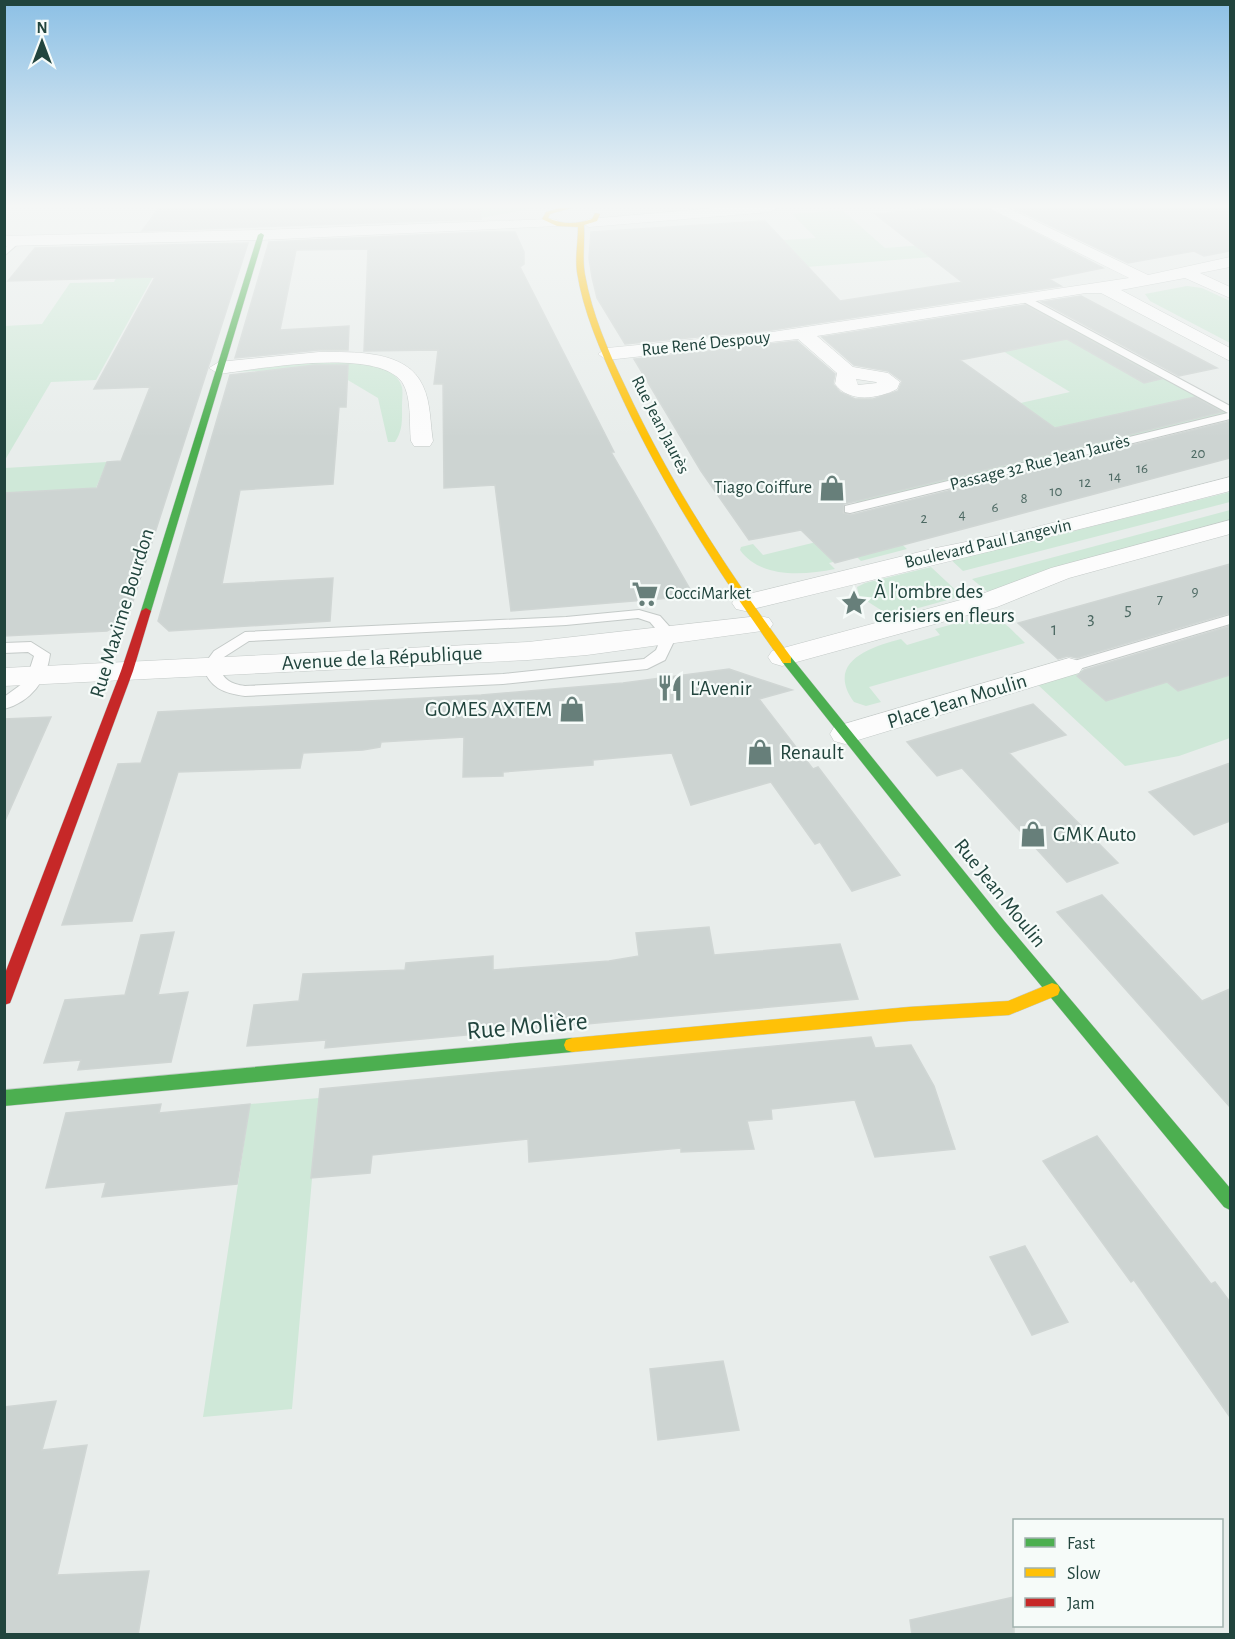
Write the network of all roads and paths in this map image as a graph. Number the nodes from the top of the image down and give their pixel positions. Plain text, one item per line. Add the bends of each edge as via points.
1 (245, 284) edge
2 (585, 284) edge
3 (1122, 284) edge
4 (1211, 284) edge
5 (1104, 288) junction
6 (1230, 294) edge
7 (1023, 298) junction
8 (802, 333) junction
9 (607, 354) junction
10 (1230, 355) edge
11 (219, 368) junction
12 (847, 372) dead end
13 (1230, 410) edge
14 (1230, 417) edge
15 (422, 441) dead end
16 (1230, 484) edge
17 (850, 509) dead end
18 (1230, 528) edge
19 (752, 614) junction
20 (1230, 619) edge
21 (4, 648) edge
22 (782, 657) junction
23 (1069, 667) joint
24 (127, 671) junction
25 (39, 675) junction
26 (4, 677) edge
27 (4, 704) edge
28 (845, 734) junction
29 (1052, 990) junction
30 (4, 999) edge
31 (4, 1098) edge
32 (1230, 1201) edge

1 - 11 street, Rue Maxime Bourdon
2 - 9 street, Rue Jean Jaurès via 590,311
3 - 5 street, Rue René Despouy
4 - 6 street
5 - 7 street, Rue René Despouy
5 - 10 street
7 - 8 street, Rue René Despouy
7 - 13 lane
8 - 9 street, Rue René Despouy
8 - 12 street
9 - 19 street, Rue Jean Jaurès via 647,445
11 - 15 street via 324,357 380,363 400,371 414,387
11 - 24 street, Rue Maxime Bourdon
14 - 17 lane, Passage 32 Rue Jean Jaurès
16 - 19 street, Boulevard Paul Langevin via 1026,537 925,557
18 - 22 street via 1060,573 988,601
19 - 22 street, Rue Jean Moulin
19 - 24 street, Avenue de la République via 670,635 587,646
20 - 23 lane
21 - 25 lane via 39,650
22 - 28 street, Rue Jean Moulin
23 - 28 street, Place Jean Moulin
24 - 25 street, Avenue de la République
24 - 30 street, Rue Maxime Bourdon
25 - 26 street, Avenue de la République
25 - 27 lane via 23,694
28 - 29 street, Rue Jean Moulin
29 - 31 street, Rue Molière via 1009,1008
29 - 32 street, Rue Jean Moulin

